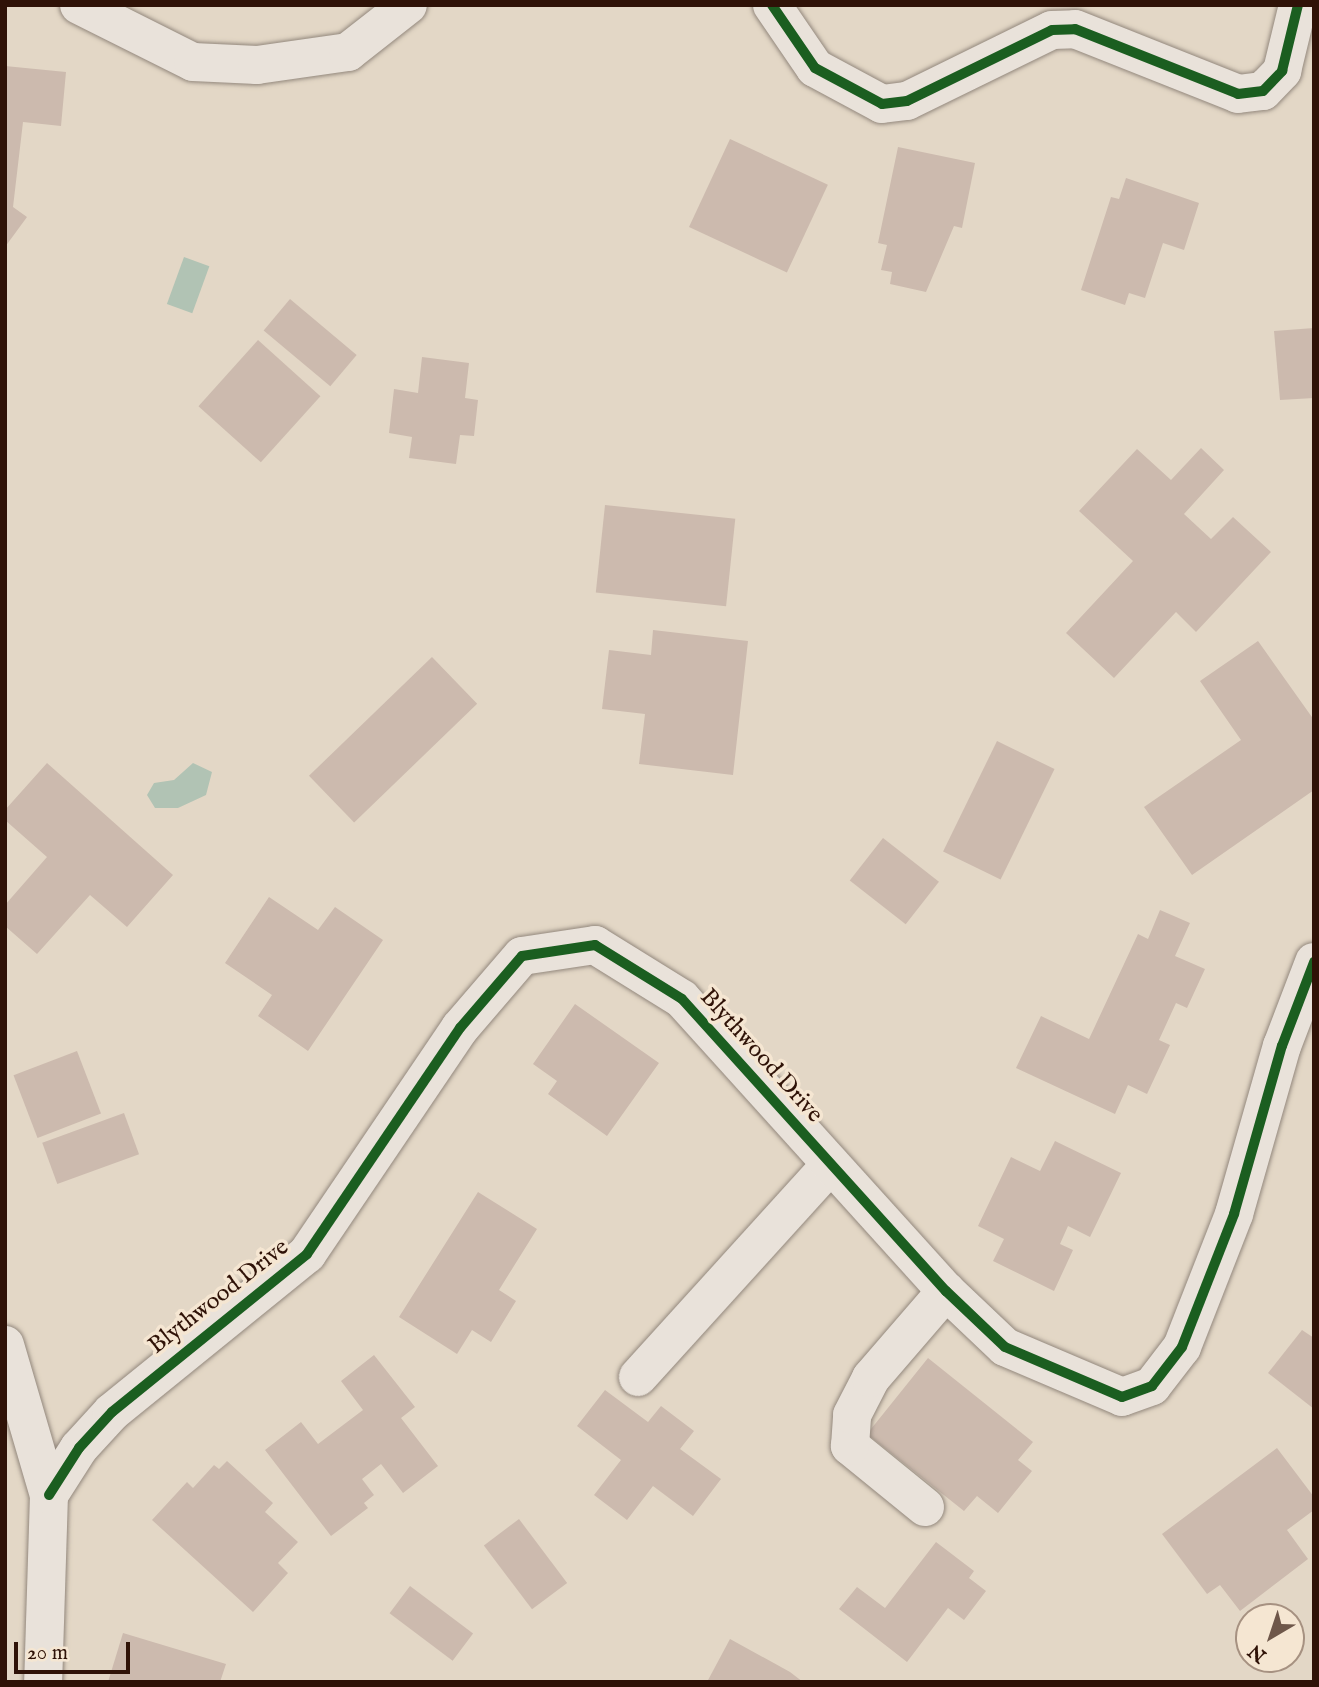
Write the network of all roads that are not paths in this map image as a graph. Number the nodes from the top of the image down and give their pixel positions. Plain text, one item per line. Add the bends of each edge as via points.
1 (79, 5) edge
2 (408, 5) edge
3 (772, 5) edge
4 (1298, 5) edge
5 (1314, 962) edge
6 (830, 1166) junction
7 (946, 1291) junction
8 (5, 1345) edge
9 (638, 1377) dead end
10 (49, 1495) junction
11 (925, 1507) dead end
12 (43, 1682) edge

1 - 2 street via 193,62 257,65 348,52
3 - 4 street via 815,68 881,104 907,101 1052,30 1075,29 1238,94 1262,91 1282,71
5 - 7 street, Blythwood Drive via 1282,1046 1234,1214 1182,1347 1152,1386 1122,1397 1081,1384 1005,1346
6 - 7 street, Blythwood Drive
6 - 9 street
6 - 10 street, Blythwood Drive via 682,999 595,945 523,956 460,1028 307,1254 112,1412 79,1448
7 - 11 street via 871,1378 852,1415 850,1446
8 - 10 street
10 - 12 street

